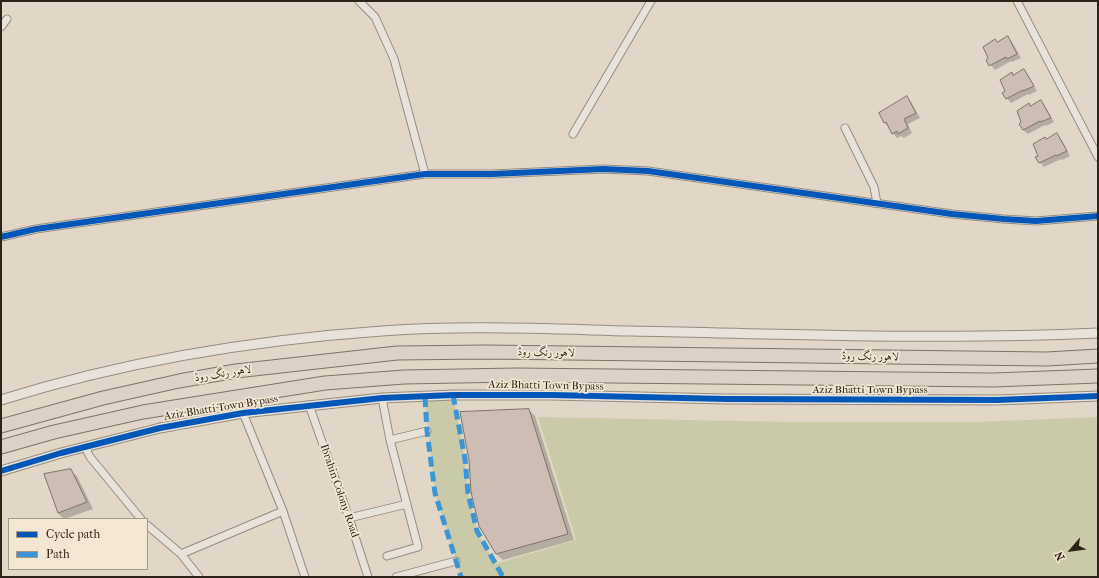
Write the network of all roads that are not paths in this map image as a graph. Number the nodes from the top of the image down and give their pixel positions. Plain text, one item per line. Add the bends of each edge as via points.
1 (359, 1) edge
2 (651, 1) edge
3 (1017, 1) edge
4 (7, 19) dead end
5 (1, 27) edge
6 (845, 128) dead end
7 (573, 134) dead end
8 (1098, 156) edge
9 (425, 174) junction
10 (877, 203) junction
11 (1098, 216) edge
12 (1, 237) edge
13 (1098, 333) edge
14 (1098, 356) edge
15 (1098, 376) edge
16 (1098, 396) edge
17 (382, 398) junction
18 (1, 400) edge
19 (309, 405) junction
20 (243, 413) junction
21 (1, 426) edge
22 (427, 431) dead end
23 (390, 440) junction
24 (1, 447) edge
25 (85, 447) junction
26 (1, 471) edge
27 (407, 504) junction
28 (283, 510) junction
29 (140, 518) edge
30 (349, 518) junction
31 (148, 526) edge
32 (181, 554) junction
33 (387, 556) dead end
34 (456, 561) dead end
35 (199, 577) edge
36 (305, 577) edge
37 (368, 577) edge
38 (396, 577) edge

1 - 9 street via 375,17 394,59
2 - 7 street
3 - 8 street
4 - 5 street
6 - 10 street via 874,187
9 - 10 street via 603,169 648,171
9 - 12 street via 36,229
10 - 11 street via 952,214 1036,221
13 - 18 street via 1033,336 844,336 487,328 385,331 269,342 184,355 56,384
14 - 21 highway, لاہور رنگ روڈ via 1039,359 397,353 186,379 103,398
15 - 24 highway, لاہور رنگ روڈ via 993,380 516,375 404,377 325,383 143,412
16 - 17 street, Aziz Bhatti Town Bypass via 997,400 552,395
17 - 19 street, Aziz Bhatti Town Bypass
17 - 23 street
19 - 20 street, Aziz Bhatti Town Bypass
19 - 30 street, Ibrahin Colony Road
20 - 25 street, Aziz Bhatti Town Bypass via 160,428
20 - 28 street
22 - 23 street
23 - 27 street
25 - 26 street, Aziz Bhatti Town Bypass
25 - 29 street via 90,457
27 - 30 street
27 - 33 street via 418,547
28 - 32 street
28 - 36 street
30 - 37 street, Ibrahin Colony Road
31 - 32 street
32 - 35 street
34 - 38 street

